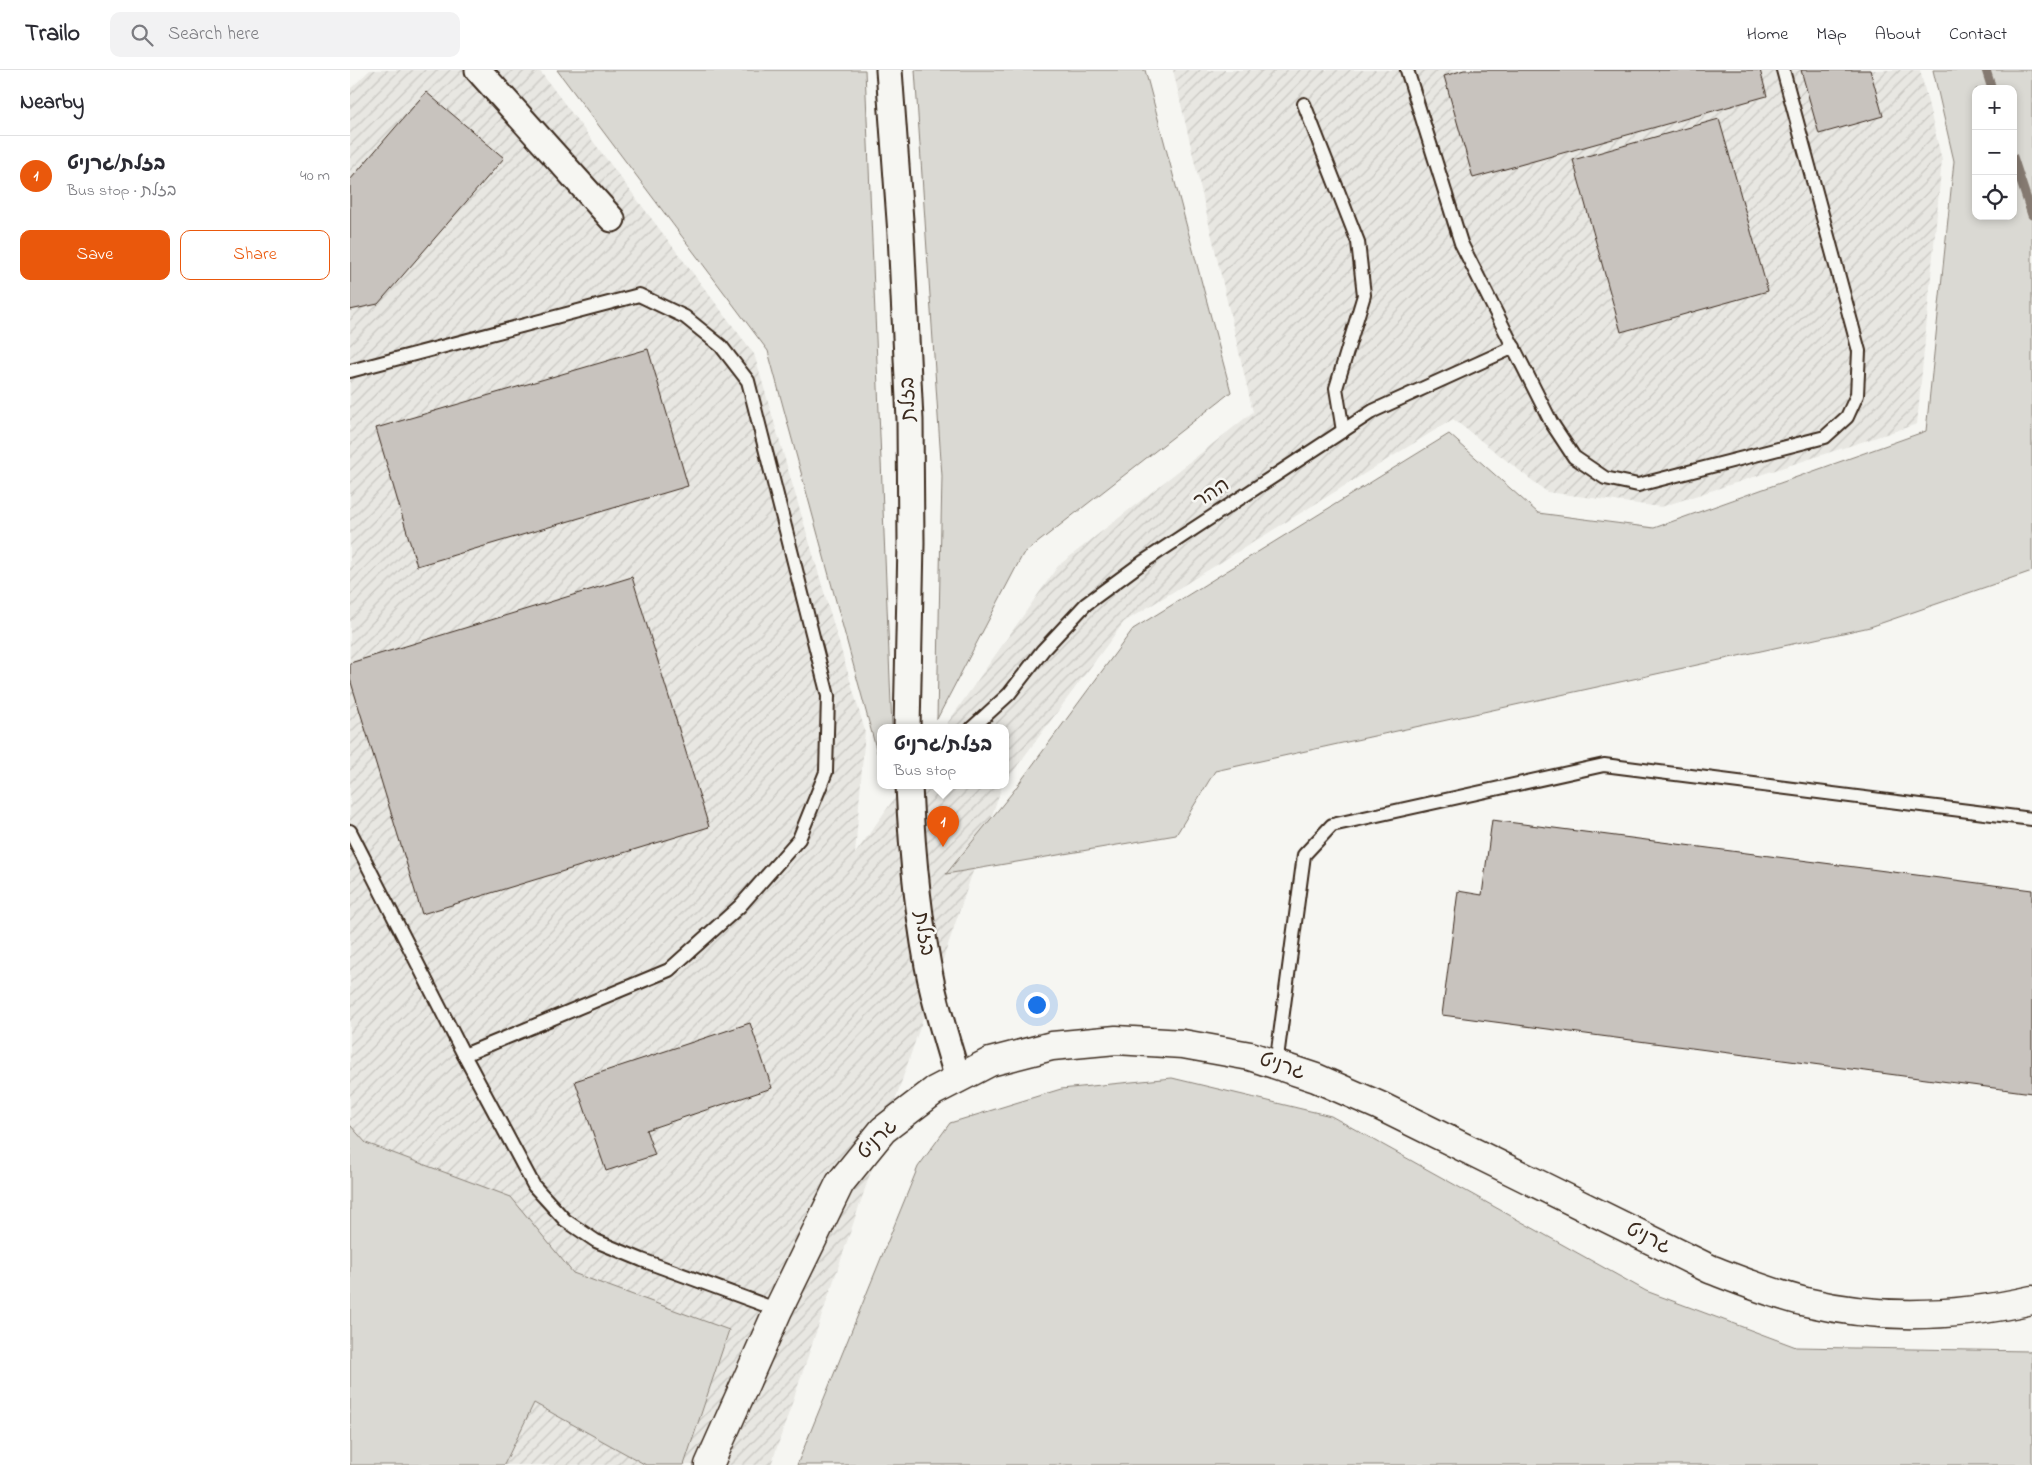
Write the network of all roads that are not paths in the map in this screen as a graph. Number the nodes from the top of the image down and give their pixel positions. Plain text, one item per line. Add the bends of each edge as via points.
1 (478, 70) edge
2 (888, 70) edge
3 (1406, 70) edge
4 (1783, 70) edge
5 (1304, 104) dead end
6 (612, 220) dead end
7 (1514, 347) junction
8 (350, 370) edge
9 (1343, 431) junction
10 (908, 724) edge
11 (976, 724) edge
12 (909, 789) edge
13 (2032, 819) edge
14 (350, 831) edge
15 (464, 1055) junction
16 (1276, 1065) junction
17 (958, 1078) junction
18 (2032, 1300) edge
19 (778, 1310) junction
20 (710, 1465) edge

1 - 6 street
2 - 10 street, בזלת via 902,244 910,429
3 - 7 lane via 1461,243
4 - 7 lane via 1860,351 1858,395 1847,417 1825,437 1638,485 1613,480 1574,457 1551,422
5 - 9 lane via 1358,242 1364,295 1336,388
7 - 9 lane, ההר via 1373,411
8 - 15 lane via 639,295 685,317 721,346 748,381 828,696 826,772 799,839 740,906 669,970
9 - 11 lane, ההר via 1143,562 1086,604 1043,650 1009,694
12 - 17 street, בזלת via 924,941 933,988
13 - 16 lane via 1604,765 1332,825 1304,855
14 - 15 lane
15 - 19 lane via 534,1186 565,1220 596,1241
16 - 17 street, גרניט via 1250,1056 1183,1044 1116,1040 1052,1046 990,1062
16 - 18 street, גרניט via 1316,1078 1380,1106 1701,1265 1760,1288 1806,1302 1892,1315 1969,1312
17 - 19 street, גרניט via 934,1090 883,1130 840,1183
19 - 20 street, גרניט

